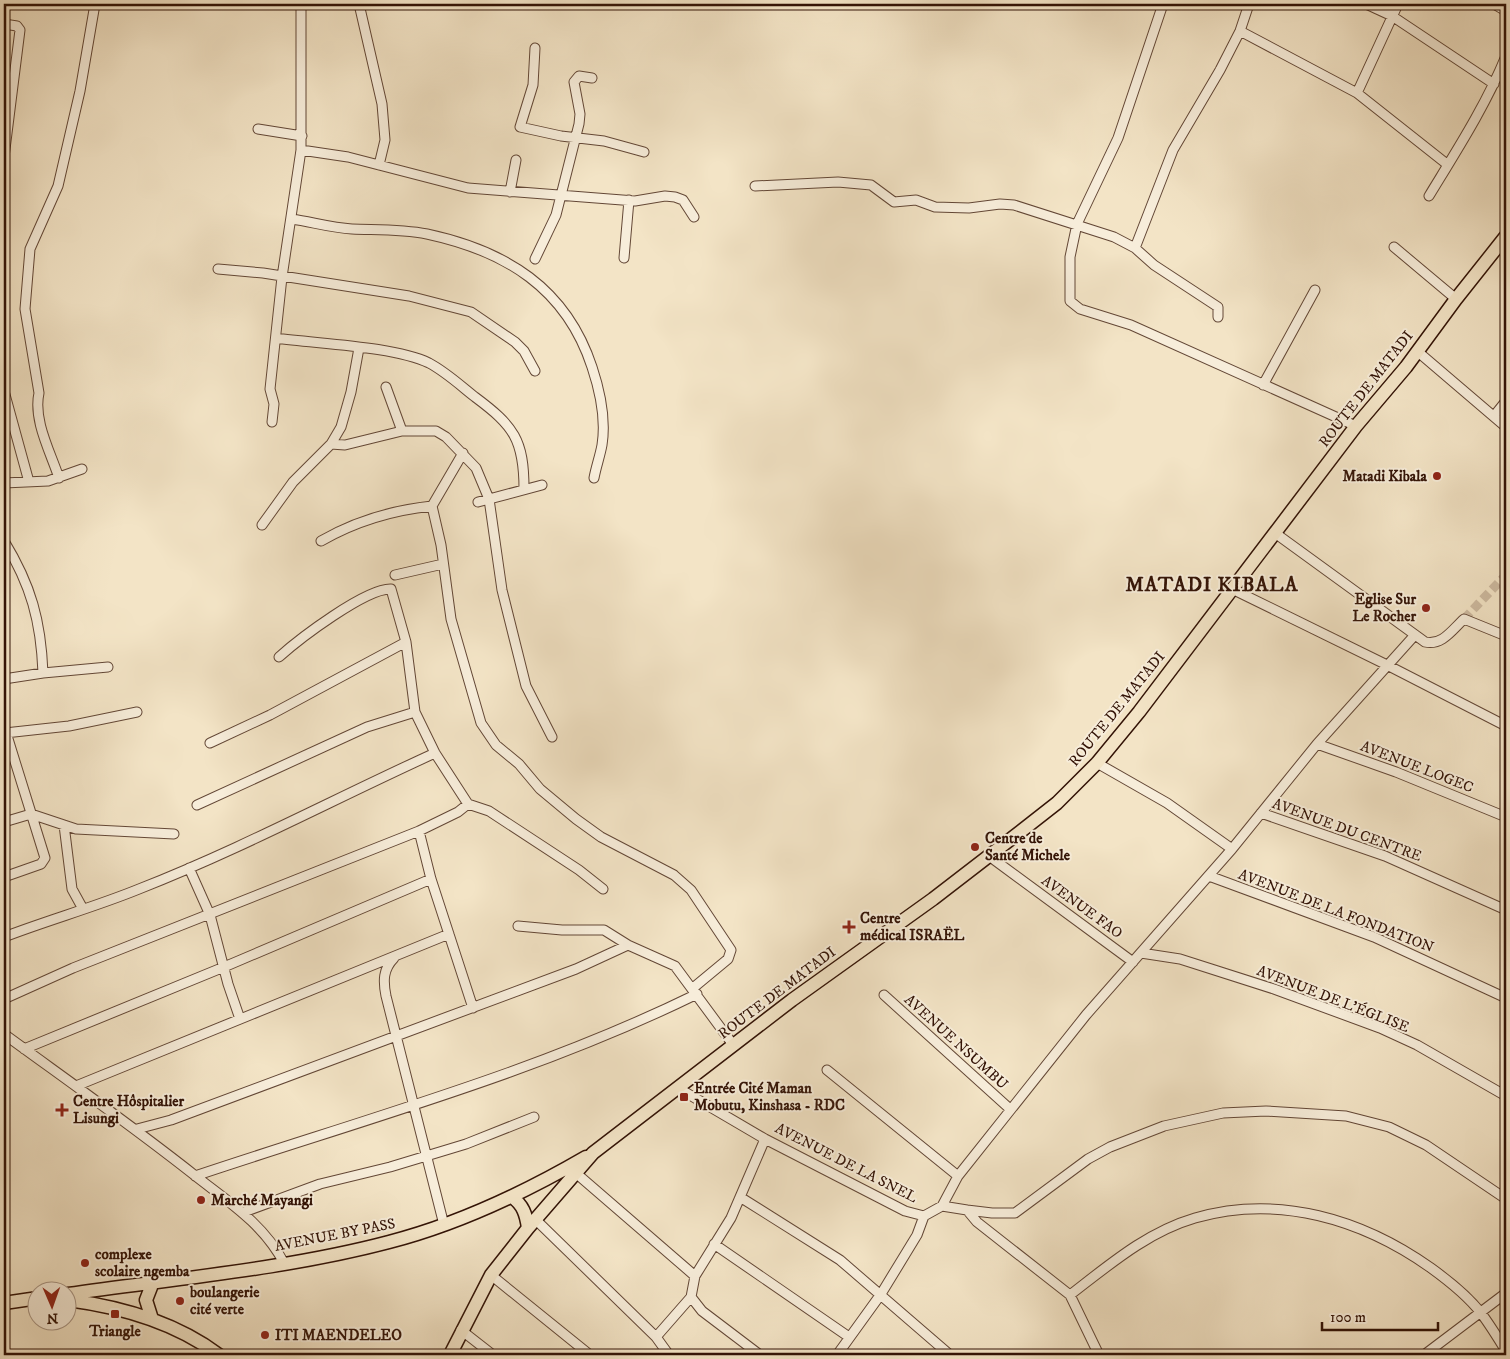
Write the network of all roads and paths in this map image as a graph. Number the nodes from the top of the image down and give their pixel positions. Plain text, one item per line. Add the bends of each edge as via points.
1 (96, 4) edge
2 (301, 4) edge
3 (359, 4) edge
4 (1164, 4) edge
5 (1249, 4) edge
6 (1366, 4) edge
7 (1398, 4) edge
8 (1494, 4) edge
9 (1506, 11) edge
10 (1392, 16) junction
11 (4, 24) edge
12 (1240, 31) junction
13 (535, 48) dead end
14 (1506, 56) edge
15 (592, 78) dead end
16 (1494, 84) junction
17 (1357, 93) junction
18 (258, 129) dead end
19 (302, 136) junction
20 (575, 137) junction
21 (301, 150) junction
22 (644, 152) dead end
23 (4, 157) edge
24 (516, 160) dead end
25 (1448, 164) junction
26 (379, 165) junction
27 (755, 186) dead end
28 (510, 192) junction
29 (562, 196) junction
30 (1429, 196) dead end
31 (629, 200) junction
32 (694, 217) dead end
33 (292, 219) junction
34 (1077, 224) junction
35 (1506, 236) edge
36 (1394, 247) dead end
37 (1135, 248) junction
38 (624, 258) dead end
39 (535, 260) dead end
40 (218, 269) dead end
41 (282, 277) junction
42 (1315, 290) dead end
43 (1456, 299) junction
44 (1218, 316) dead end
45 (276, 338) junction
46 (359, 348) junction
47 (1417, 351) junction
48 (535, 371) dead end
49 (1263, 385) junction
50 (386, 387) dead end
51 (4, 391) edge
52 (1506, 401) edge
53 (1494, 416) junction
54 (272, 422) dead end
55 (1356, 426) junction
56 (1506, 427) edge
57 (402, 431) junction
58 (331, 444) junction
59 (463, 453) junction
60 (82, 469) dead end
61 (59, 478) junction
62 (594, 478) dead end
63 (29, 482) junction
64 (4, 483) edge
65 (542, 484) dead end
66 (524, 489) junction
67 (489, 499) junction
68 (478, 502) dead end
69 (432, 506) junction
70 (262, 524) dead end
71 (1275, 533) junction
72 (4, 541) edge
73 (321, 541) dead end
74 (443, 564) junction
75 (395, 574) dead end
76 (1232, 589) junction
77 (1414, 636) junction
78 (1506, 636) edge
79 (406, 642) junction
80 (279, 657) dead end
81 (1387, 664) junction
82 (108, 667) dead end
83 (43, 673) junction
84 (4, 679) edge
85 (137, 712) dead end
86 (415, 712) junction
87 (1506, 726) edge
88 (4, 729) edge
89 (552, 737) dead end
90 (210, 743) dead end
91 (1317, 744) junction
92 (435, 753) junction
93 (1097, 763) junction
94 (468, 804) junction
95 (197, 805) dead end
96 (1261, 813) junction
97 (31, 814) junction
98 (1506, 817) edge
99 (4, 822) edge
100 (64, 825) junction
101 (419, 831) junction
102 (174, 834) dead end
103 (1232, 849) junction
104 (989, 856) junction
105 (189, 868) junction
106 (1209, 876) junction
107 (4, 877) edge
108 (432, 879) junction
109 (603, 889) dead end
110 (83, 909) junction
111 (1506, 910) edge
112 (210, 915) junction
113 (518, 926) dead end
114 (449, 934) junction
115 (4, 937) edge
116 (628, 945) junction
117 (1141, 953) junction
118 (396, 956) junction
119 (1133, 962) junction
120 (224, 968) junction
121 (695, 991) junction
122 (884, 995) dead end
123 (1506, 998) edge
124 (4, 999) edge
125 (473, 1008) junction
126 (240, 1019) junction
127 (4, 1034) edge
128 (396, 1035) junction
129 (734, 1046) junction
130 (24, 1049) junction
131 (827, 1070) dead end
132 (76, 1086) junction
133 (678, 1088) junction
134 (1506, 1096) edge
135 (414, 1105) junction
136 (1010, 1109) junction
137 (534, 1117) dead end
138 (137, 1129) junction
139 (765, 1138) junction
140 (593, 1153) junction
141 (426, 1156) junction
142 (577, 1174) junction
143 (195, 1176) junction
144 (958, 1176) junction
145 (512, 1197) junction
146 (740, 1197) junction
147 (1506, 1199) edge
148 (942, 1206) junction
149 (967, 1210) junction
150 (244, 1212) junction
151 (924, 1216) junction
152 (532, 1224) junction
153 (444, 1225) junction
154 (714, 1244) junction
155 (284, 1263) junction
156 (491, 1275) junction
157 (695, 1276) junction
158 (153, 1282) junction
159 (78, 1293) edge
160 (881, 1294) junction
161 (1506, 1294) edge
162 (1070, 1295) junction
163 (691, 1297) junction
164 (28, 1299) edge
165 (78, 1301) edge
166 (4, 1303) edge
167 (1481, 1312) junction
168 (152, 1319) junction
169 (461, 1330) junction
170 (656, 1337) junction
171 (848, 1337) junction
172 (1506, 1351) edge
173 (665, 1354) edge
174 (219, 1355) edge
175 (450, 1355) edge
176 (493, 1355) edge
177 (590, 1355) edge
178 (760, 1355) edge
179 (837, 1355) edge
180 (950, 1355) edge
181 (1099, 1355) edge
182 (1424, 1355) edge

1 - 61 street via 58,186 30,249 25,289 25,309 39,392 36,404 38,417
2 - 19 street
3 - 26 street via 382,104 385,134
4 - 34 street via 1121,131
5 - 12 street
6 - 10 street
7 - 10 street
8 - 9 street
10 - 16 street
10 - 17 street
11 - 23 street via 17,26 20,30
12 - 17 street
12 - 37 street via 1173,150
13 - 20 street via 533,84 520,127
14 - 16 street
15 - 20 street via 579,76 574,82 580,114
16 - 25 street
17 - 25 street
18 - 19 street
19 - 21 street
20 - 22 street
20 - 29 street
21 - 26 street
21 - 33 street
24 - 28 street
25 - 30 street
26 - 28 street via 456,186
27 - 34 street via 812,182 871,185 894,202 916,200 942,208 1014,205
28 - 29 street
29 - 31 street
29 - 39 street
31 - 32 street via 674,197 683,200
31 - 38 street
33 - 41 street
33 - 62 street via 350,229 427,234 500,259 540,284 576,327 596,380 602,435
34 - 37 street
34 - 49 street via 1068,279 1073,306 1131,325
35 - 43 highway, ROUTE DE MATADI
36 - 43 street
37 - 44 street via 1154,266 1218,307
40 - 41 street
41 - 45 street
41 - 48 street via 408,296 471,312 515,342
42 - 49 street
43 - 47 highway, ROUTE DE MATADI
45 - 46 street
45 - 54 street via 270,389 274,404
46 - 58 street via 349,401 341,427
46 - 66 street via 429,363 502,417 515,433 520,446
47 - 53 street
47 - 55 highway, ROUTE DE MATADI
49 - 55 street
50 - 57 street
51 - 63 street
52 - 53 street
53 - 56 street
55 - 71 highway, ROUTE DE MATADI
57 - 58 street via 345,445
57 - 59 street via 436,432
58 - 70 street via 293,482
59 - 67 street via 476,468
59 - 69 street
60 - 61 street
61 - 63 street
63 - 64 street
65 - 66 street
66 - 67 street
67 - 68 street
67 - 89 street via 502,590 517,653 526,686
69 - 73 street via 350,526
69 - 74 street
71 - 76 highway, ROUTE DE MATADI
71 - 77 street
72 - 83 street via 32,595
74 - 75 street
74 - 121 street via 451,620 475,703 481,723 496,745 576,819 601,837 674,875 691,890 731,950 728,959
76 - 81 street
76 - 93 highway, ROUTE DE MATADI
77 - 78 street via 1433,644 1440,642 1464,619
77 - 81 street
79 - 80 street via 389,588 367,596
79 - 86 street
79 - 90 street
81 - 87 street
81 - 91 street
82 - 83 street
83 - 84 street
85 - 88 street via 69,726
86 - 92 street
86 - 95 street via 367,727
88 - 97 street
91 - 96 street
91 - 98 street, AVENUE LOGEC
92 - 94 street
92 - 105 street via 301,819
93 - 103 street via 1167,803
93 - 104 highway, ROUTE DE MATADI via 1057,803
94 - 101 street
94 - 109 street via 489,811
96 - 103 street
96 - 111 street, AVENUE DU CENTRE via 1385,856
97 - 99 street
97 - 100 street
97 - 107 street via 44,862
100 - 102 street via 90,831
100 - 110 street via 72,889
101 - 108 street
101 - 112 street
103 - 106 street
104 - 119 street, AVENUE FAO
104 - 129 highway, ROUTE DE MATADI
105 - 110 street
105 - 112 street
106 - 117 street
106 - 123 street, AVENUE DE LA FONDATION via 1374,937
108 - 114 street
108 - 120 street
110 - 115 street
112 - 120 street
112 - 124 street via 73,968
113 - 116 street via 604,930
114 - 118 street
114 - 125 street
116 - 121 street via 675,966
116 - 125 street via 576,969
117 - 119 street
117 - 134 street, AVENUE DE L'ÉGLISE via 1180,959 1380,1028 1417,1045
118 - 126 street
118 - 128 street via 385,969 383,980
119 - 136 street
120 - 126 street
120 - 130 street
121 - 129 street
121 - 135 street via 600,1038 535,1065
122 - 136 street, AVENUE NSUMBU
125 - 128 street
126 - 132 street
127 - 130 street
128 - 135 street
128 - 138 street via 171,1120
129 - 133 highway, ROUTE DE MATADI
130 - 132 street
131 - 144 street
132 - 138 street
133 - 139 street, AVENUE DE LA SNEL
133 - 140 highway, ROUTE DE MATADI
135 - 141 street
135 - 143 street
136 - 144 street
137 - 141 street
138 - 143 street
139 - 146 street
139 - 151 street, AVENUE DE LA SNEL via 905,1211
140 - 142 highway, ROUTE DE MATADI
140 - 145 highway, AVENUE BY PASS
141 - 150 street via 320,1184
141 - 153 street
142 - 152 highway, ROUTE DE MATADI
142 - 157 street
143 - 150 street
144 - 148 street
145 - 152 highway
145 - 153 highway, AVENUE BY PASS
146 - 154 street
146 - 160 street via 840,1260
147 - 149 street via 1426,1145 1389,1127 1346,1116 1266,1111 1223,1113 1164,1126 1125,1140 1088,1159 1015,1212
148 - 149 street
148 - 151 street, AVENUE DE LA SNEL
149 - 162 street via 988,1231
150 - 155 street via 274,1244
151 - 160 street via 917,1235
152 - 156 highway, ROUTE DE MATADI
152 - 170 street
153 - 155 highway, AVENUE BY PASS via 389,1243
154 - 157 street
154 - 171 street
155 - 158 highway, AVENUE BY PASS
156 - 169 highway, ROUTE DE MATADI
156 - 177 street
157 - 163 street
158 - 159 highway, AVENUE BY PASS
158 - 168 highway via 146,1300
160 - 171 street
160 - 180 street
161 - 167 street
162 - 167 street via 1134,1247 1163,1231 1219,1212 1266,1209 1325,1216 1370,1232 1411,1254 1452,1283
162 - 181 street
163 - 170 street
163 - 178 street via 702,1311
164 - 166 highway
165 - 168 highway
167 - 172 street
167 - 182 street
168 - 174 highway via 186,1333
169 - 175 highway, ROUTE DE MATADI
169 - 176 street
170 - 173 street
171 - 179 street

